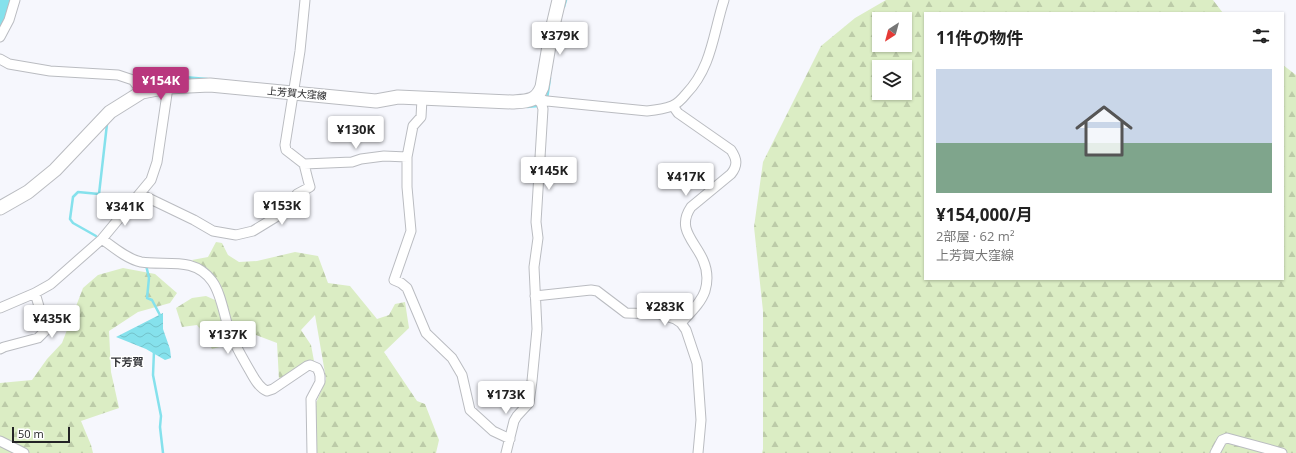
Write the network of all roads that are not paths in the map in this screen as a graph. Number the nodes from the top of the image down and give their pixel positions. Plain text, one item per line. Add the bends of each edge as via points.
1 (15, 0) edge
2 (305, 0) edge
3 (558, 0) edge
4 (724, 0) edge
5 (0, 37) edge
6 (0, 59) edge
7 (168, 87) junction
8 (142, 92) junction
9 (293, 93) junction
10 (422, 99) junction
11 (542, 100) junction
12 (673, 106) junction
13 (407, 157) junction
14 (304, 164) junction
15 (140, 194) junction
16 (0, 208) edge
17 (102, 239) junction
18 (35, 293) junction
19 (537, 296) junction
20 (0, 308) edge
21 (681, 323) junction
22 (0, 349) edge
23 (508, 438) junction
24 (0, 441) edge
25 (24, 453) edge
26 (312, 453) edge
27 (506, 453) edge
28 (698, 453) edge
29 (1215, 453) edge
30 (1282, 453) edge

1 - 5 street
2 - 9 street
3 - 11 main road via 539,94
4 - 12 street via 711,50 698,81
6 - 8 street via 9,64 50,71 118,75 133,80
7 - 8 main road, 上芳賀大窪線
7 - 9 main road, 上芳賀大窪線 via 210,85
7 - 15 street via 157,162 151,180
8 - 16 main road, 上芳賀大窪線 via 110,112 55,170 28,192
9 - 10 main road, 上芳賀大窪線 via 376,101 398,97
9 - 14 street via 284,145 286,150
10 - 11 main road, 上芳賀大窪線 via 512,102
10 - 13 street via 421,117 413,126
11 - 12 street via 647,111
11 - 19 street via 536,222 538,238 534,267
12 - 21 street via 731,150 737,162 731,174 687,213 685,227 703,260 706,282 701,299
13 - 14 street via 384,156 352,162
13 - 23 street via 411,231 394,280 407,288 426,333 452,358 462,375 470,410 493,431
14 - 15 street via 310,187 298,194 289,209 254,231 236,236 213,231
15 - 17 street
17 - 18 street via 51,284
17 - 26 street via 141,262 178,263 196,267 212,280 237,349 263,389 273,389 307,366 317,368 320,372 320,382 311,399
18 - 20 street
18 - 22 street via 46,330 38,338
19 - 21 street via 597,291 626,314 660,314
19 - 23 street via 537,329 529,402 514,421
21 - 28 street via 686,330 697,363 701,420
23 - 27 street
24 - 25 street
29 - 30 street via 1222,440 1226,438

